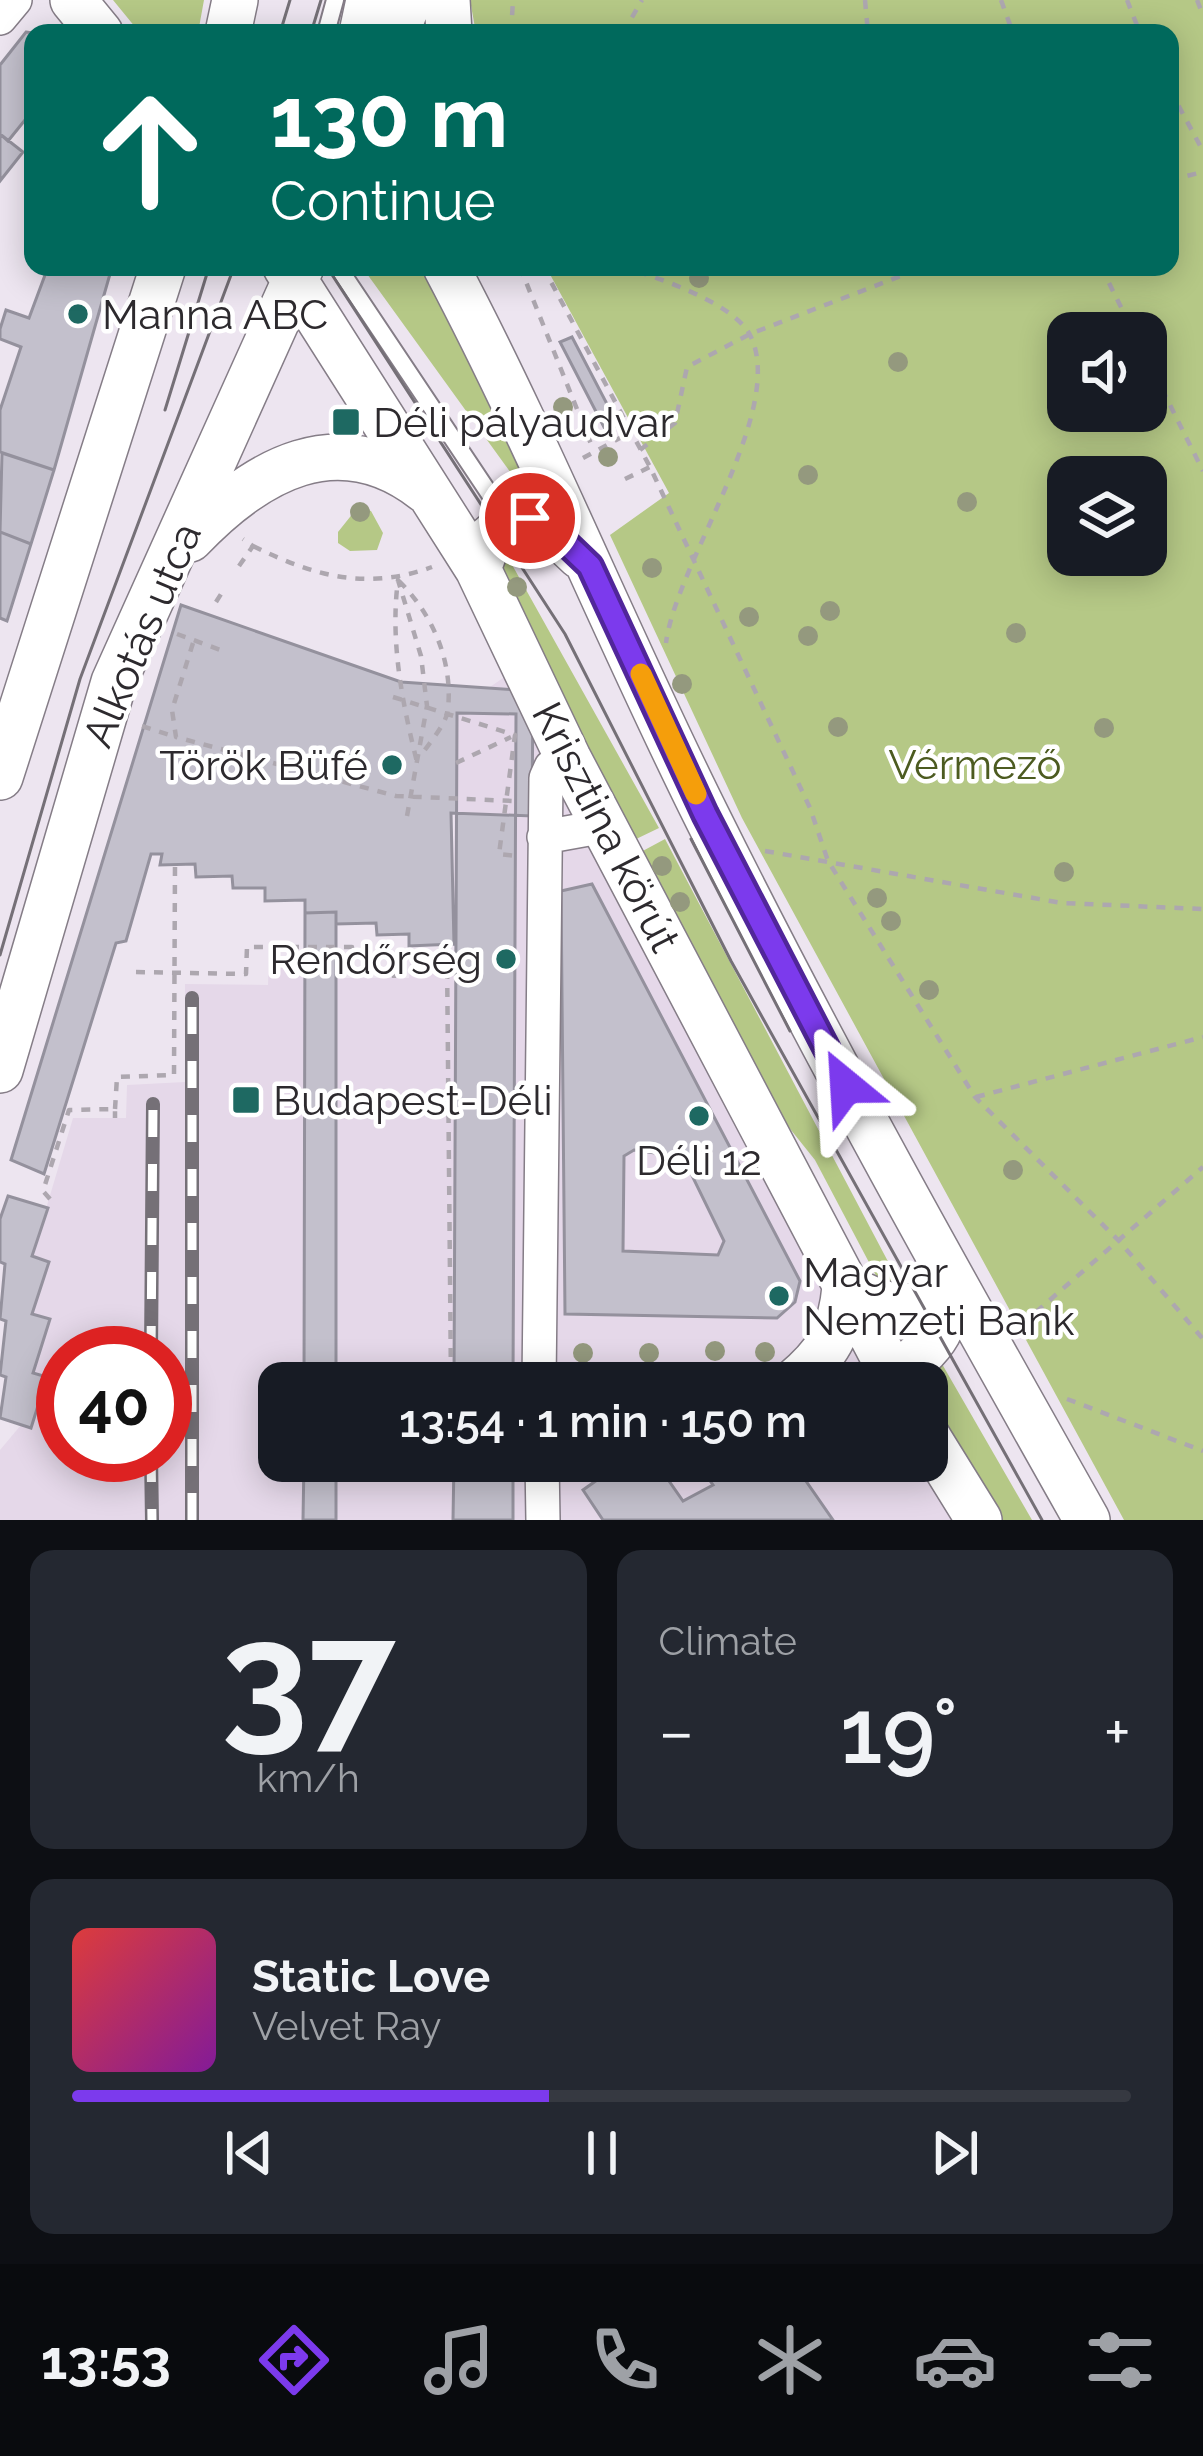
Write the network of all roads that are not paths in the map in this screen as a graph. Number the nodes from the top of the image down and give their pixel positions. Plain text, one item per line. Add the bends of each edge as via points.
1 (15, 0) edge
2 (73, 0) edge
3 (0, 18) edge
4 (93, 24) edge
5 (161, 276) edge
6 (291, 276) edge
7 (296, 276) edge
8 (344, 276) edge
9 (451, 276) edge
10 (484, 276) edge
11 (518, 405) junction
12 (431, 495) junction
13 (508, 521) junction
14 (171, 559) junction
15 (590, 566) junction
16 (478, 569) junction
17 (568, 758) junction
18 (0, 777) edge
19 (604, 826) junction
20 (544, 837) junction
21 (0, 1070) edge
22 (940, 1265) junction
23 (845, 1288) junction
24 (539, 1362) edge
25 (819, 1362) edge
26 (878, 1362) edge
27 (910, 1362) edge
28 (948, 1469) edge
29 (542, 1482) edge
30 (543, 1520) edge
31 (980, 1520) edge
32 (1087, 1520) edge

1 - 3 street
2 - 4 street
5 - 18 street, Alkotás utca
6 - 14 street, Alkotás utca
7 - 12 street, Krisztina körút
8 - 13 lane
9 - 11 street
10 - 11 street
11 - 15 street
12 - 14 street via 374,462 315,458 245,491
12 - 16 street, Krisztina körút
13 - 15 street via 546,524
13 - 16 street via 489,538
14 - 21 street, Alkotás utca via 114,682
15 - 22 street via 705,814
16 - 17 street, Krisztina körút
17 - 19 street, Krisztina körút
17 - 20 street via 551,767
19 - 20 street
19 - 23 street, Krisztina körút
20 - 24 street
22 - 23 street via 933,1301 901,1308
22 - 27 street via 948,1307 938,1340
22 - 32 street
23 - 25 street via 837,1335
23 - 26 street, Krisztina körút
28 - 31 street
29 - 30 street

